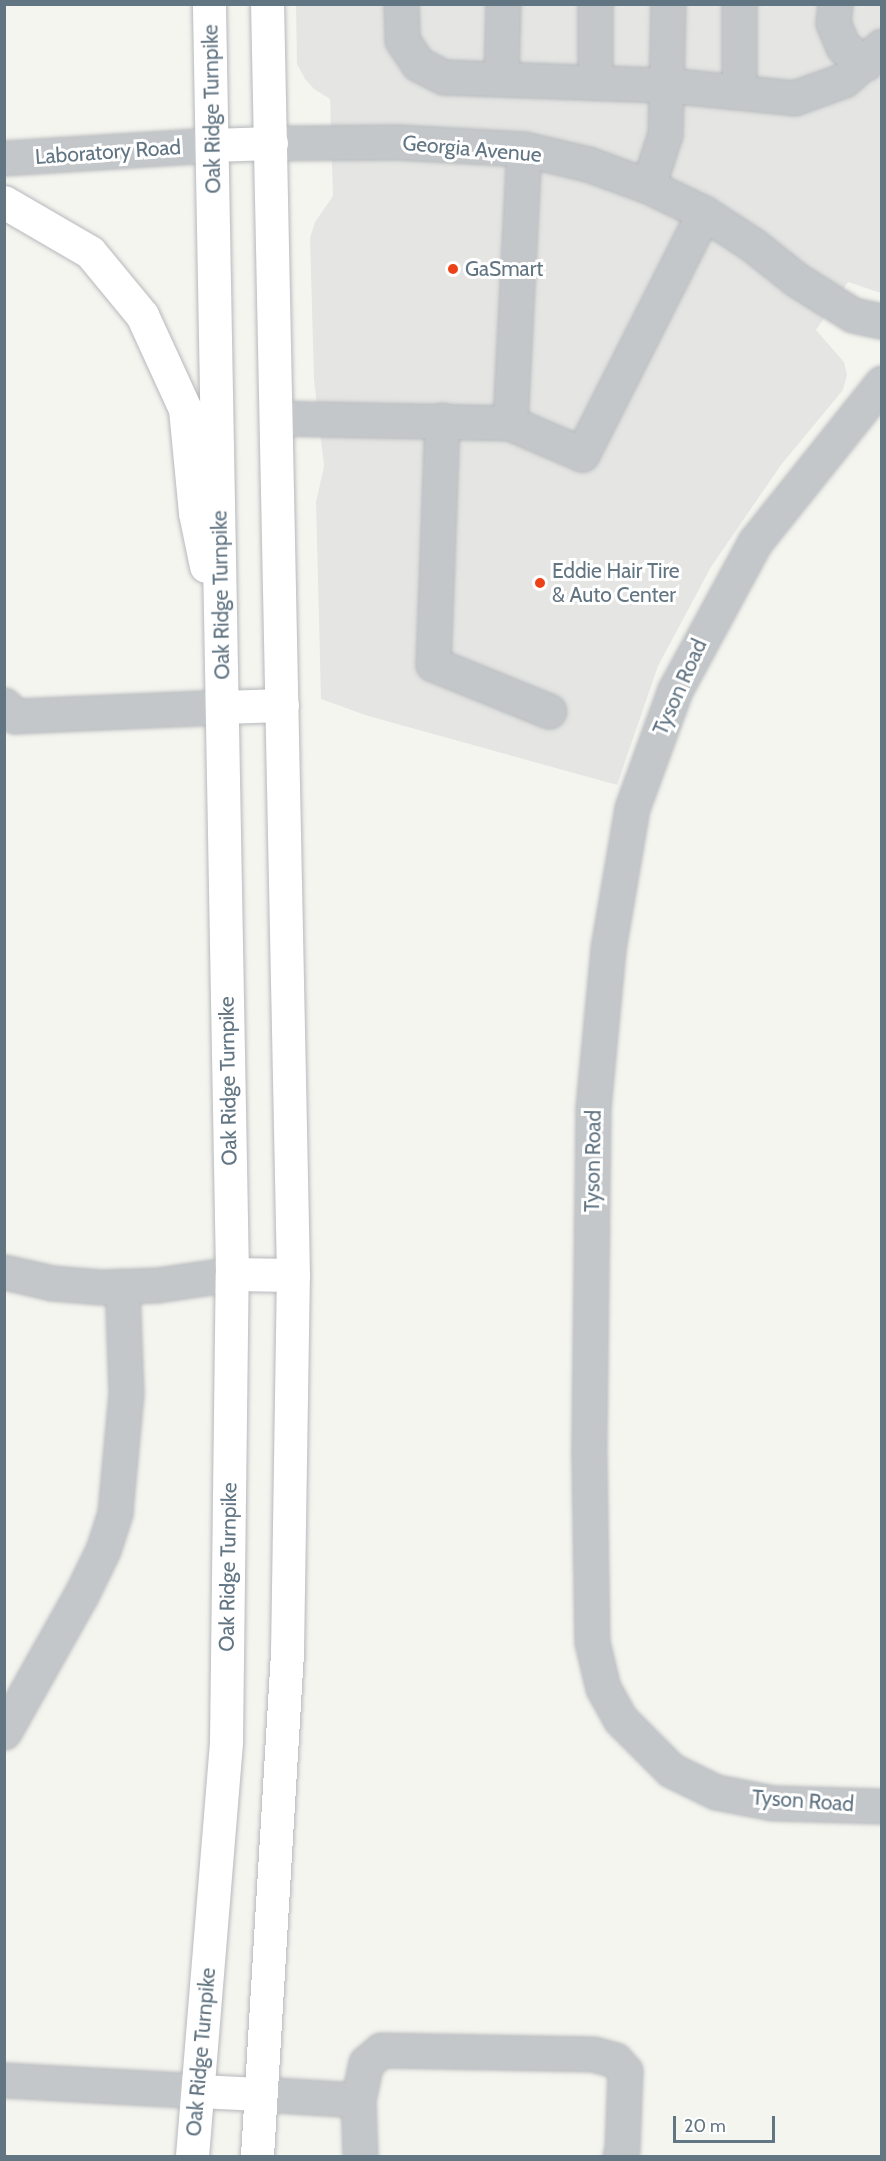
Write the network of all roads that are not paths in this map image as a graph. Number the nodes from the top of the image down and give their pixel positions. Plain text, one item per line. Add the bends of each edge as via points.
1 (210, 4) edge
2 (267, 4) edge
3 (401, 4) edge
4 (503, 4) edge
5 (595, 4) edge
6 (668, 4) edge
7 (740, 4) edge
8 (835, 4) edge
9 (874, 54) edge
10 (501, 78) junction
11 (595, 82) junction
12 (667, 85) junction
13 (739, 92) junction
14 (271, 144) junction
15 (212, 145) junction
16 (524, 149) junction
17 (4, 158) edge
18 (648, 186) junction
19 (4, 202) edge
20 (704, 213) junction
21 (882, 321) edge
22 (882, 383) edge
23 (276, 418) junction
24 (442, 420) junction
25 (510, 423) junction
26 (222, 638) junction
27 (4, 705) edge
28 (282, 705) junction
29 (222, 707) junction
30 (549, 711) dead end
31 (4, 1272) edge
32 (232, 1274) junction
33 (293, 1275) junction
34 (122, 1286) junction
35 (4, 1732) edge
36 (882, 1806) edge
37 (4, 2079) edge
38 (198, 2091) junction
39 (260, 2094) junction
40 (358, 2100) junction
41 (192, 2157) edge
42 (257, 2157) edge
43 (360, 2157) edge
44 (620, 2157) edge

1 - 15 highway, Oak Ridge Turnpike
2 - 14 highway
3 - 10 street via 402,40 418,64 444,77
4 - 10 street
5 - 11 street
6 - 12 street
7 - 13 street
8 - 9 street via 833,22 843,47
9 - 13 street via 844,80 794,98
10 - 11 street
11 - 12 street
12 - 13 street
12 - 18 street via 664,134
14 - 15 highway
14 - 16 street, Georgia Avenue via 398,142
14 - 23 highway
15 - 17 street, Laboratory Road
15 - 26 highway, Oak Ridge Turnpike
16 - 18 street, Georgia Avenue via 588,164
16 - 25 street
18 - 20 street, Georgia Avenue
19 - 26 highway via 90,252 142,315 184,409 195,513
20 - 21 street, Georgia Avenue via 853,315
20 - 25 street via 582,454
22 - 36 street, Tyson Road via 755,542 675,690 632,808 608,949 593,1109 590,1456 592,1642 603,1688 620,1719 671,1770 716,1792 773,1803
23 - 24 street
23 - 28 highway
24 - 25 street
24 - 30 street via 433,664
26 - 29 highway, Oak Ridge Turnpike
27 - 29 street via 15,716
28 - 29 highway
28 - 33 highway
29 - 32 highway, Oak Ridge Turnpike
31 - 34 street via 52,1283
32 - 33 highway
32 - 34 street
32 - 38 highway, Oak Ridge Turnpike via 226,1742
33 - 39 highway via 287,1652
34 - 35 street via 126,1393 115,1512 103,1550 81,1595
37 - 38 street
38 - 39 highway
38 - 41 highway, Oak Ridge Turnpike
39 - 40 street
39 - 42 highway
40 - 43 street
40 - 44 street via 366,2063 381,2050 593,2054 615,2060 625,2071

